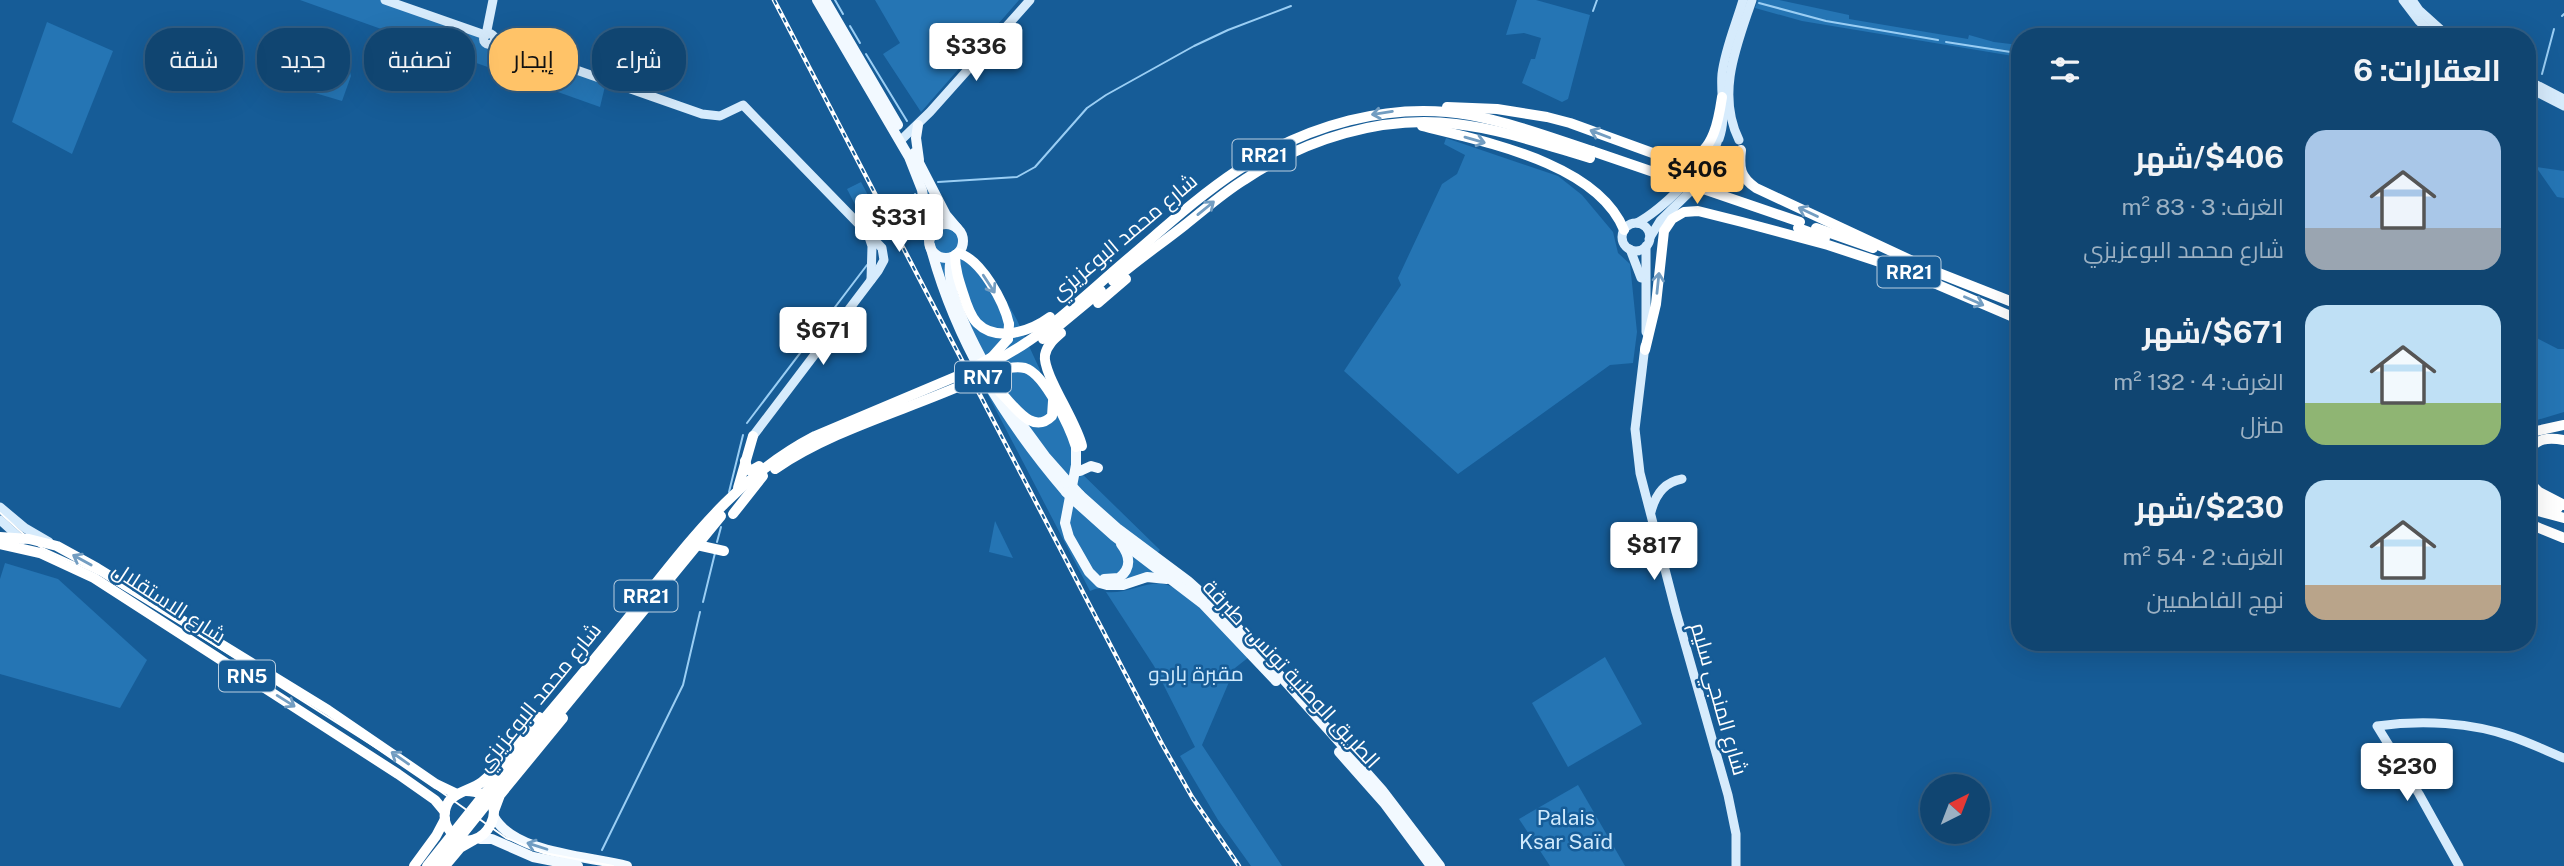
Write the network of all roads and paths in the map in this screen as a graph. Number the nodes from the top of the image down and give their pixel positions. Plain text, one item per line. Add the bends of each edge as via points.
1 (385, 0) edge
2 (493, 0) edge
3 (817, 0) edge
4 (825, 0) edge
5 (1030, 0) edge
6 (1743, 0) edge
7 (1752, 0) edge
8 (2403, 0) edge
9 (2412, 0) edge
10 (490, 28) edge
11 (2427, 28) edge
12 (2439, 28) edge
13 (489, 38) edge
14 (578, 70) edge
15 (2536, 85) edge
16 (2536, 92) edge
17 (1722, 97) junction
18 (2564, 99) edge
19 (2564, 106) edge
20 (1409, 110) junction
21 (1409, 123) junction
22 (918, 125) junction
23 (903, 139) junction
24 (1718, 141) junction
25 (1740, 145) junction
26 (1591, 155) junction
27 (1658, 155) junction
28 (1730, 158) junction
29 (1707, 159) junction
30 (920, 164) junction
31 (1182, 220) junction
32 (1660, 221) junction
33 (1742, 222) junction
34 (1637, 223) junction
35 (1799, 225) junction
36 (957, 228) junction
37 (1624, 230) junction
38 (930, 242) junction
39 (1647, 243) junction
40 (1630, 249) junction
41 (955, 255) junction
42 (1907, 271) junction
43 (1936, 272) junction
44 (1645, 293) junction
45 (2011, 302) edge
46 (2011, 316) edge
47 (1645, 350) junction
48 (995, 364) junction
49 (965, 379) junction
50 (1000, 392) junction
51 (1053, 398) junction
52 (2564, 419) edge
53 (2564, 425) edge
54 (2536, 430) edge
55 (2536, 431) edge
56 (753, 436) joint
57 (2564, 440) edge
58 (2536, 442) edge
59 (794, 447) junction
60 (1079, 447) junction
61 (745, 461) junction
62 (1098, 468) dead end
63 (1080, 471) junction
64 (764, 476) junction
65 (1682, 479) dead end
66 (1067, 487) junction
67 (738, 488) junction
68 (2536, 489) edge
69 (1078, 499) junction
70 (2536, 501) edge
71 (2564, 507) edge
72 (0, 508) edge
73 (2536, 510) edge
74 (733, 514) dead end
75 (1650, 514) junction
76 (2564, 518) edge
77 (0, 520) edge
78 (2536, 527) edge
79 (1114, 536) junction
80 (0, 537) edge
81 (20, 538) junction
82 (2564, 538) edge
83 (0, 544) edge
84 (697, 545) junction
85 (57, 546) junction
86 (724, 551) dead end
87 (40, 553) junction
88 (1182, 586) junction
89 (613, 643) junction
90 (548, 720) junction
91 (2564, 758) edge
92 (461, 793) junction
93 (494, 814) junction
94 (445, 816) junction
95 (477, 839) junction
96 (1738, 864) edge
97 (414, 866) edge
98 (427, 866) edge
99 (437, 866) edge
100 (445, 866) edge
101 (578, 866) edge
102 (627, 866) edge
103 (1431, 866) edge
104 (1440, 866) edge
105 (2459, 866) edge

1 - 13 street
2 - 10 street
3 - 23 main road, الطريق الوطنية تونس - طبرقة / RN7
4 - 23 main road, الطريق الوطنية تونس - طبرقة / RN7
5 - 22 street
6 - 17 street via 1726,55
7 - 25 street via 1729,76 1731,115
8 - 11 street
9 - 12 street
14 - 56 street via 702,114 720,116 743,105 867,232 872,246 871,280
15 - 18 street
16 - 19 street
17 - 24 street via 1724,125
17 - 27 highway via 1716,125 1702,152 1681,159
20 - 26 highway, شارع محمد البوعزيزي / RR21 via 1488,119
27 -> 20 highway via 1570,122 1514,111 1464,106
20 -> 31 highway, شارع محمد البوعزيزي / RR21 via 1363,117 1300,137 1238,170
21 - 26 highway, شارع محمد البوعزيزي / RR21 via 1474,127
31 -> 21 highway, شارع محمد البوعزيزي / RR21 via 1300,148 1362,129
21 -> 37 highway via 1563,170 1603,201
22 - 23 street
22 - 30 main road
23 - 30 main road, الطريق الوطنية تونس - طبرقة / RN7
23 - 38 main road, الطريق الوطنية تونس - طبرقة / RN7 via 922,190
24 - 25 street via 1729,134
24 - 28 street via 1720,154
24 - 29 street
25 - 28 street via 1737,156
43 -> 25 highway via 1756,188 1742,175
26 - 35 highway, شارع محمد البوعزيزي / RR21, bridge
27 - 29 highway via 1685,170
28 - 32 street via 1719,163
29 - 34 street
30 - 36 main road, الطريق الوطنية تونس - طبرقة / RN7
31 - 41 highway via 1135,246 1035,327 1018,332 993,331 977,323 960,286
31 - 48 highway, شارع محمد البوعزيزي / RR21
31 - 60 highway via 1124,281 1054,339 1046,352 1046,365 1077,428
32 - 33 highway via 1690,207
32 - 39 street
33 - 42 highway
47 -> 33 highway via 1668,224 1690,210
34 - 37 street
34 - 39 street via 1645,227
35 - 42 highway, شارع محمد البوعزيزي / RR21
35 - 43 highway, شارع محمد البوعزيزي / RR21
36 - 38 main road via 941,225
36 - 41 main road, RN7 via 963,244
37 - 40 street, شارع المنجي سليم via 1622,239
38 - 41 main road via 938,256
38 - 66 main road, الطريق الوطنية تونس - طبرقة / RN7 via 951,312 990,391 1035,457
39 - 40 street via 1638,251
39 - 44 street, شارع المنجي سليم
40 - 44 street, شارع المنجي سليم
41 -> 48 highway, bridge via 969,257 975,264 998,296 1009,324 1008,339
41 - 50 main road, الطريق الوطنية تونس - طبرقة / RN7 via 948,266 958,307
42 -> 46 highway, شارع محمد البوعزيزي / RR21
43 - 45 highway, شارع محمد البوعزيزي / RR21
44 - 47 street, شارع المنجي سليم
47 - 75 street, شارع المنجي سليم via 1635,429
48 - 49 highway, bridge
48 - 51 highway via 1032,372
49 - 59 highway, شارع محمد البوعزيزي / RR21 via 839,425
49 - 64 highway, شارع محمد البوعزيزي / RR21 via 798,454
50 - 51 highway via 1036,423 1052,416
50 - 66 main road, الطريق الوطنية تونس - طبرقة / RN7
51 - 60 highway
52 - 54 highway
53 - 55 highway
56 - 61 highway
57 - 58 highway
59 - 61 highway via 752,470 746,468
59 - 67 highway, شارع محمد البوعزيزي / RR21
60 - 63 main road
60 - 88 main road via 1065,523 1089,572 1107,586 1155,577
61 - 67 highway
62 - 63 main road
63 - 79 main road via 1069,507 1070,528 1092,571 1108,580 1119,578 1129,564
64 - 74 highway
64 - 84 highway, شارع محمد البوعزيزي / RR21
65 - 75 street via 1665,486
66 - 69 main road, الطريق الوطنية تونس - طبرقة / RN7, bridge
67 - 89 highway, شارع محمد البوعزيزي / RR21
68 - 71 highway
69 - 79 main road, الطريق الوطنية تونس - طبرقة / RN7
69 - 104 main road, الطريق الوطنية تونس - طبرقة / RN7 via 1188,580 1228,617 1382,790
70 - 71 highway
72 - 85 street
73 - 76 highway
75 - 96 street, شارع المنجي سليم via 1728,795
77 - 81 street
78 - 82 highway
79 - 88 main road, الطريق الوطنية تونس - طبرقة / RN7
80 - 81 highway, RN5
81 - 85 highway, RN5
81 - 87 street
83 - 87 highway, RN5
84 - 86 highway
84 - 89 highway, شارع محمد البوعزيزي / RR21
92 -> 85 highway, شارع الاستقلال / RN5 via 436,784 285,683
87 -> 94 highway, شارع الاستقلال / RN5 via 94,578 165,622 417,787 435,800
88 - 103 main road, الطريق الوطنية تونس - طبرقة / RN7 via 1214,614 1302,710 1385,804
89 - 90 highway, شارع محمد البوعزيزي / RR21
89 - 92 highway, RR21 via 574,676 488,776
89 - 93 highway, RR21 via 588,687 500,795
90 - 98 highway, شارع محمد البوعزيزي / RR21, bridge
90 - 99 highway, شارع محمد البوعزيزي / RR21, bridge
91 - 105 street via 2511,736 2464,725 2377,726
92 - 93 highway, RN5 via 480,794
92 - 94 highway via 450,801
93 - 95 highway via 491,829
102 -> 93 main road, RN5 via 524,842 508,834
94 - 95 highway, RN5 via 455,836
94 - 97 highway
95 - 100 highway via 460,848
95 - 101 main road, RN5 via 492,839 533,857

